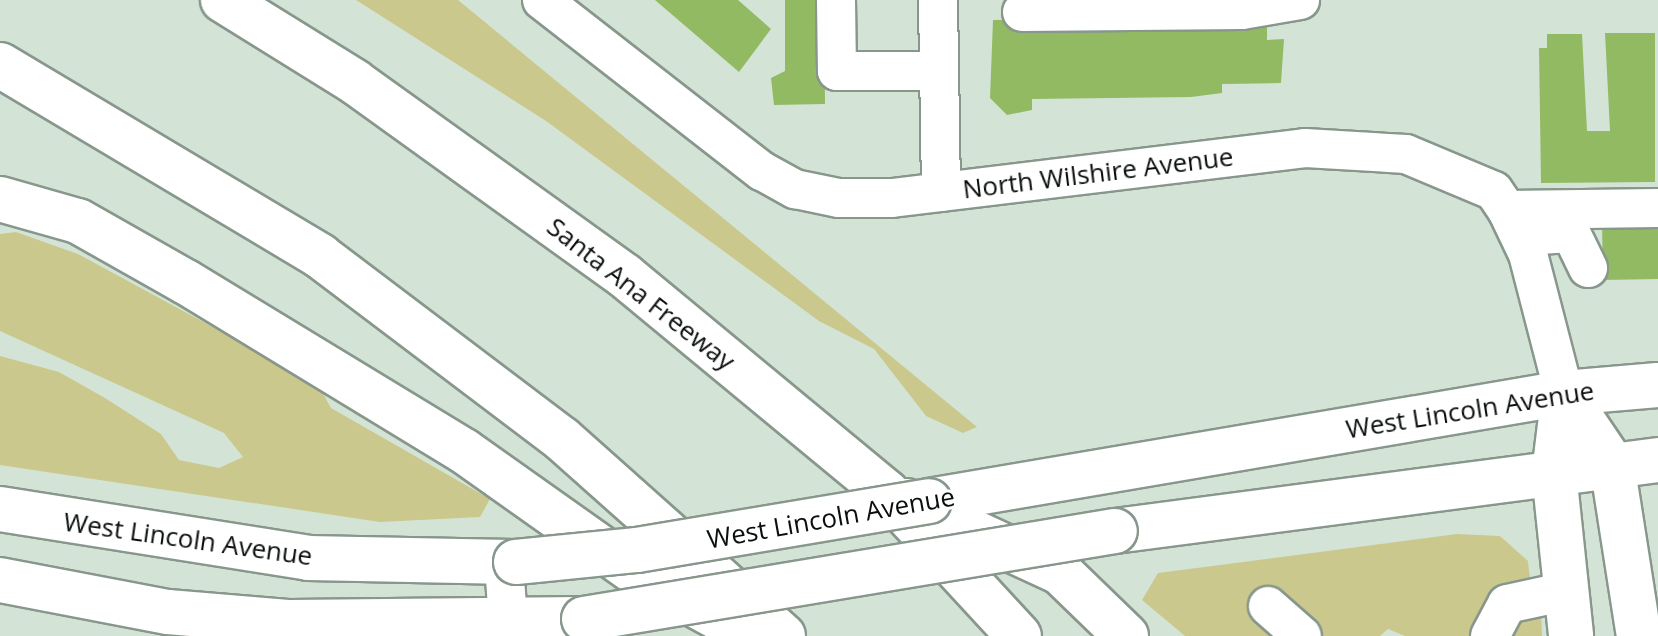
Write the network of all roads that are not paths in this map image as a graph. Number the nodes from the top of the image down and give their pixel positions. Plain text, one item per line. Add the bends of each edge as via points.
1 (223, 0) edge
2 (542, 0) edge
3 (836, 0) edge
4 (938, 0) edge
5 (1300, 0) edge
6 (1022, 12) dead end
7 (0, 65) edge
8 (938, 71) junction
9 (941, 192) junction
10 (0, 199) edge
11 (1658, 208) edge
12 (1514, 223) junction
13 (1588, 268) dead end
14 (1658, 385) edge
15 (1564, 393) junction
16 (1658, 460) edge
17 (1612, 464) junction
18 (1554, 473) junction
19 (886, 492) junction
20 (0, 509) edge
21 (510, 562) junction
22 (0, 580) edge
23 (1567, 591) junction
24 (1268, 606) dead end
25 (508, 630) edge
26 (752, 636) edge
27 (783, 636) edge
28 (1019, 636) edge
29 (1126, 636) edge
30 (1302, 636) edge
31 (1490, 636) edge
32 (1571, 636) edge
33 (1639, 636) edge

1 - 19 main road, Santa Ana Freeway via 355,82 625,276
2 - 9 street, North Wilshire Avenue via 795,189 839,198
3 - 8 street via 837,71
4 - 8 street
5 - 6 street via 1242,10
7 - 27 main road via 320,256 562,439
8 - 9 street
9 - 12 street, North Wilshire Avenue via 1305,148 1406,154 1494,191
10 - 26 main road via 78,221 186,282 464,451 636,573
11 - 12 street
12 - 13 street via 1571,233
12 - 15 street
14 - 15 main road, West Lincoln Avenue
15 - 17 main road
15 - 18 main road
15 - 21 main road, West Lincoln Avenue, bridge via 681,544
16 - 17 main road
17 - 18 main road
17 - 33 main road
18 - 23 main road
18 - 25 main road, bridge via 1115,531
19 - 28 main road, Santa Ana Freeway
19 - 29 main road via 1060,572
20 - 21 main road, West Lincoln Avenue via 308,558
21 - 25 street
22 - 25 main road via 225,618
23 - 31 street via 1507,604
23 - 32 main road
24 - 30 street

